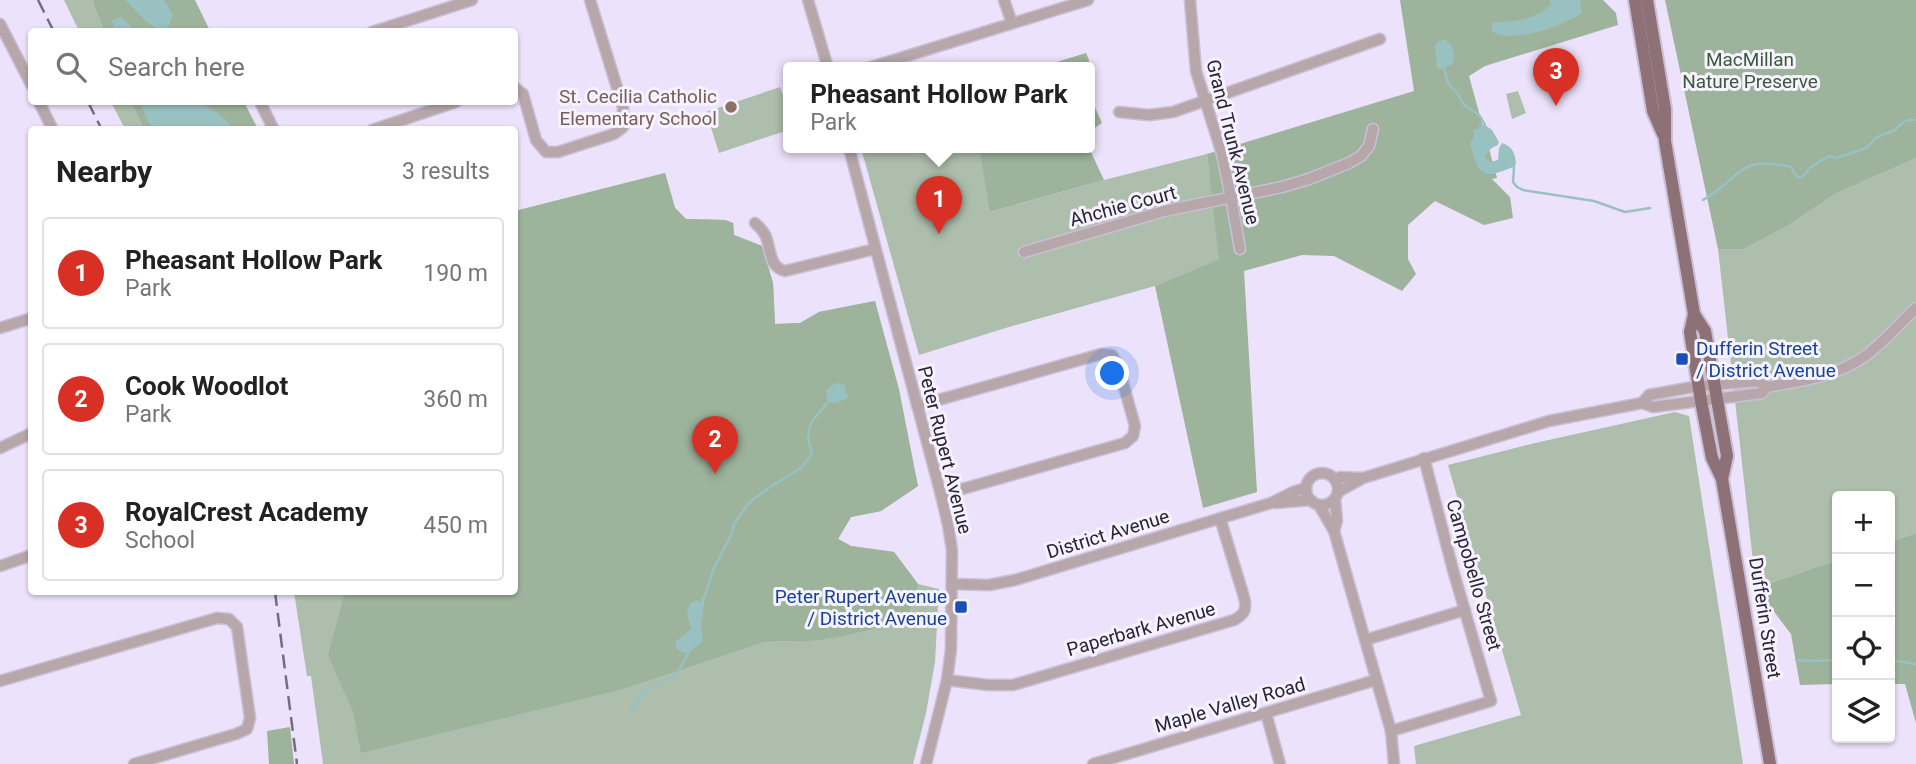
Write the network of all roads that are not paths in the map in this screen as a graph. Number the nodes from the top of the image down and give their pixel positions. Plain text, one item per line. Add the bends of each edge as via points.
1 (472, 0) edge
2 (590, 0) edge
3 (808, 0) edge
4 (1004, 0) edge
5 (1088, 0) edge
6 (1190, 0) edge
7 (1635, 0) edge
8 (1647, 0) edge
9 (1012, 23) junction
10 (0, 24) edge
11 (384, 28) edge
12 (1380, 39) dead end
13 (826, 62) edge
14 (887, 62) edge
15 (28, 78) edge
16 (518, 90) edge
17 (1205, 102) junction
18 (40, 105) edge
19 (262, 105) edge
20 (447, 105) edge
21 (1119, 112) dead end
22 (51, 126) edge
23 (272, 126) edge
24 (384, 126) edge
25 (1374, 128) dead end
26 (1665, 141) junction
27 (850, 153) edge
28 (1231, 198) junction
29 (755, 223) dead end
30 (875, 249) junction
31 (1240, 249) dead end
32 (1024, 252) dead end
33 (1916, 308) edge
34 (1694, 314) junction
35 (28, 319) edge
36 (0, 328) edge
37 (1699, 386) junction
38 (1714, 386) junction
39 (1767, 387) junction
40 (1716, 400) junction
41 (1701, 401) junction
42 (1642, 403) junction
43 (917, 406) junction
44 (28, 435) edge
45 (0, 448) edge
46 (1424, 458) junction
47 (1363, 478) junction
48 (1335, 479) junction
49 (1722, 479) junction
50 (1306, 488) junction
51 (941, 495) junction
52 (1336, 496) junction
53 (1271, 503) junction
54 (1315, 503) junction
55 (1220, 518) junction
56 (1334, 531) junction
57 (28, 556) edge
58 (0, 566) edge
59 (953, 584) junction
60 (1465, 610) junction
61 (1365, 640) junction
62 (947, 680) junction
63 (1376, 680) junction
64 (0, 681) edge
65 (1266, 713) junction
66 (1391, 731) junction
67 (134, 764) edge
68 (926, 764) edge
69 (1093, 764) edge
70 (1280, 764) edge
71 (1394, 764) edge
72 (1770, 764) edge

1 - 11 street
2 - 16 street via 623,107 623,127 614,134 546,152 536,140
3 - 13 street
4 - 9 street
5 - 9 street
6 - 17 street, Grand Trunk Avenue via 1193,52
7 - 26 main road, Dufferin Street via 1653,111
8 - 26 main road, Dufferin Street via 1665,108
9 - 14 street
10 - 15 street
12 - 17 street
17 - 21 street via 1149,115
17 - 28 street, Grand Trunk Avenue
18 - 22 street
19 - 23 street
20 - 24 street
25 - 28 street, Ahchie Court via 1369,146 1349,163 1296,183
26 - 34 main road, Dufferin Street
27 - 30 street, Peter Rupert Avenue
28 - 31 street, Grand Trunk Avenue
28 - 32 street, Ahchie Court via 1164,211
29 - 30 street via 765,233 772,263 785,271
30 - 43 street, Peter Rupert Avenue
33 - 39 street via 1866,356 1848,366
34 - 37 main road, Dufferin Street via 1690,332
34 - 38 main road, Dufferin Street via 1705,331
35 - 36 street
37 - 38 street
37 - 41 main road, Dufferin Street
37 - 42 street via 1649,395
38 - 39 street via 1758,381
38 - 40 main road, Dufferin Street
39 - 40 street via 1762,393
40 - 41 street
40 - 49 main road, Dufferin Street via 1727,456
41 - 42 street via 1653,407
41 - 49 main road, Dufferin Street via 1712,458
42 - 46 street via 1549,421
43 - 51 street, Peter Rupert Avenue
43 - 51 street via 1101,354 1112,355 1135,426 1125,443
44 - 45 street
46 - 47 street
46 - 60 street, Campobello Street
47 - 48 street
47 - 52 street
48 - 50 street via 1316,474
48 - 52 street
49 - 72 main road, Dufferin Street
50 - 53 street, District Avenue
50 - 54 street
51 - 59 street, Peter Rupert Avenue via 952,550
52 - 54 street via 1327,504
52 - 56 street
53 - 54 street, District Avenue
53 - 55 street, District Avenue
54 - 56 street
55 - 59 street, District Avenue via 1015,580
55 - 62 street, Paperbark Avenue via 1247,608 1243,616 1013,685
56 - 61 street
57 - 58 street
59 - 62 street, Peter Rupert Avenue
60 - 61 street
60 - 66 street, Campobello Street via 1491,701
61 - 63 street
62 - 68 street, Peter Rupert Avenue
63 - 65 street, Maple Valley Road
63 - 66 street
64 - 67 street via 217,618 229,619 237,627 250,718 247,729
65 - 69 street, Maple Valley Road
65 - 70 street
66 - 71 street

